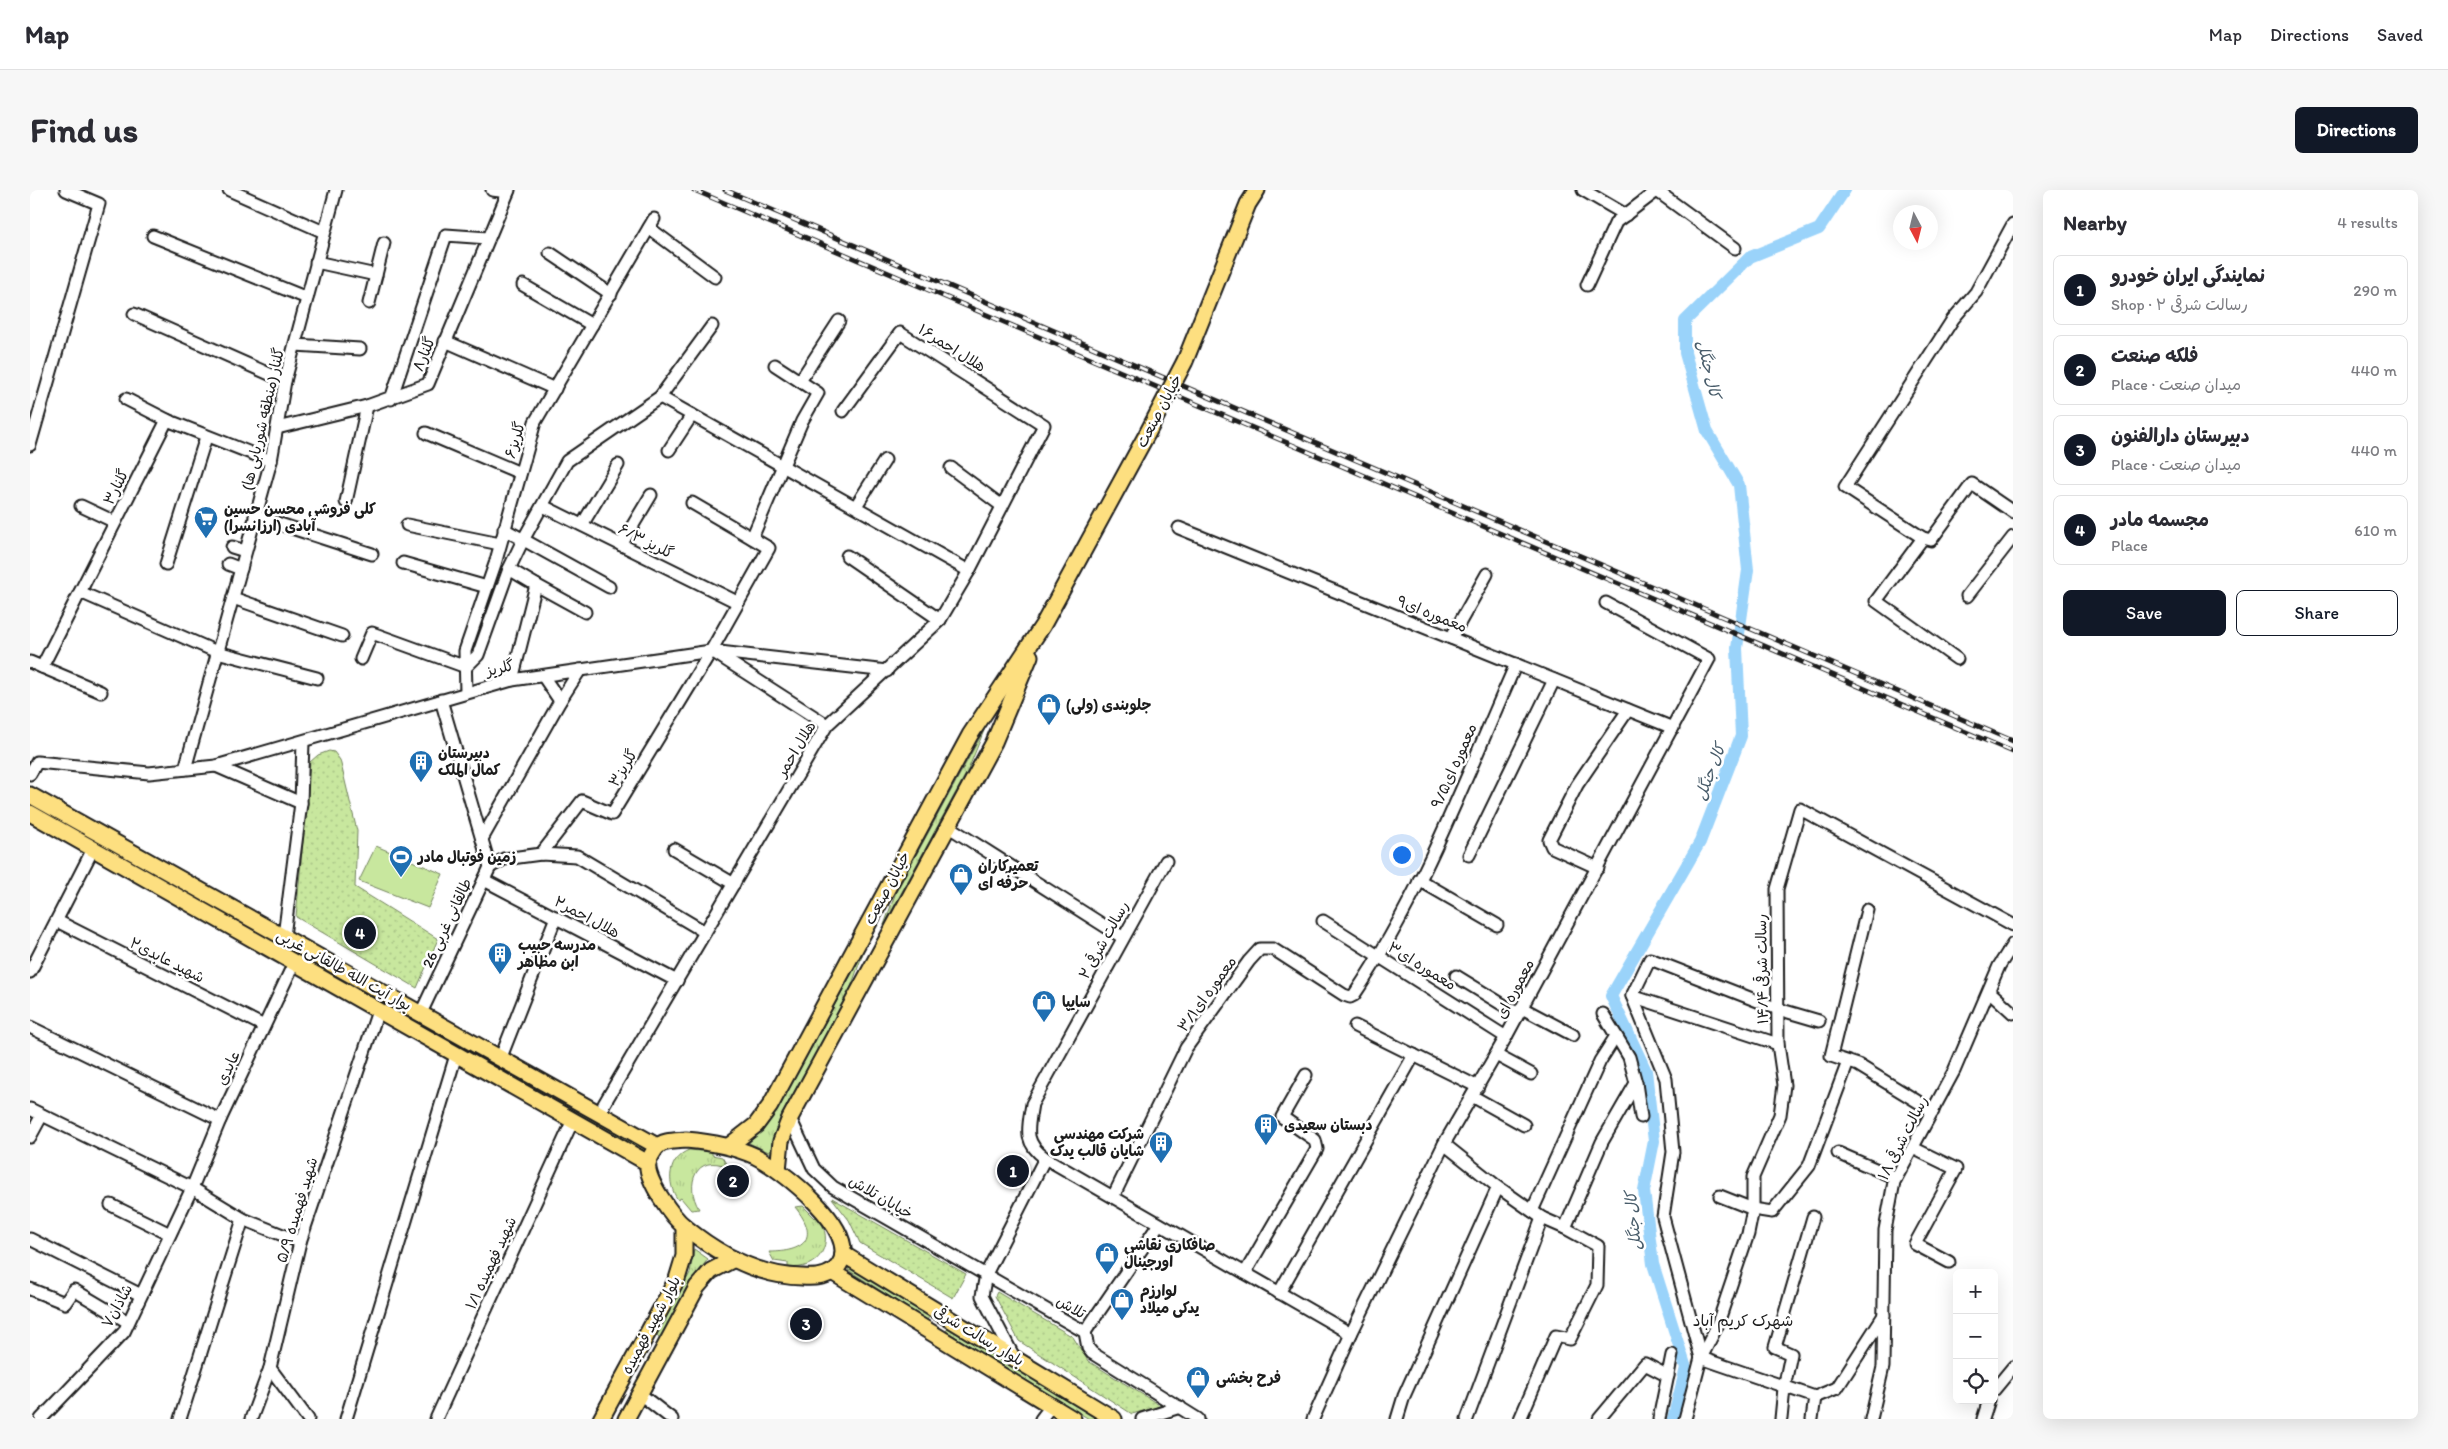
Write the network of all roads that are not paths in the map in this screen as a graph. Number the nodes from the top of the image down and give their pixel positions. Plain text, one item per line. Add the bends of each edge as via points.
1 (66, 190) edge
2 (228, 190) edge
3 (336, 190) edge
4 (492, 190) edge
5 (1257, 190) edge
6 (1583, 190) edge
7 (1657, 190) edge
8 (508, 191) edge
9 (1626, 215) junction
10 (2013, 224) edge
11 (324, 232) junction
12 (154, 236) dead end
13 (488, 238) junction
14 (384, 243) dead end
15 (1735, 248) dead end
16 (550, 253) dead end
17 (316, 262) junction
18 (376, 275) junction
19 (715, 277) dead end
20 (1587, 284) dead end
21 (523, 285) dead end
22 (611, 294) junction
23 (307, 298) junction
24 (369, 303) dead end
25 (134, 314) dead end
26 (839, 321) dead end
27 (592, 325) junction
28 (712, 326) dead end
29 (445, 341) junction
30 (294, 345) junction
31 (360, 349) dead end
32 (776, 365) dead end
33 (285, 381) junction
34 (800, 381) junction
35 (554, 389) junction
36 (660, 397) junction
37 (126, 399) dead end
38 (391, 399) junction
39 (367, 406) junction
40 (843, 411) dead end
41 (692, 415) junction
42 (167, 420) junction
43 (1044, 424) joint
44 (277, 428) junction
45 (426, 433) dead end
46 (206, 436) junction
47 (30, 445) edge
48 (669, 450) dead end
49 (885, 460) dead end
50 (271, 461) junction
51 (618, 465) dead end
52 (783, 465) junction
53 (951, 468) dead end
54 (520, 474) junction
55 (651, 495) dead end
56 (346, 502) dead end
57 (692, 503) dead end
58 (81, 506) dead end
59 (543, 506) junction
60 (856, 506) junction
61 (1002, 506) junction
62 (2013, 512) edge
63 (255, 516) junction
64 (115, 522) junction
65 (407, 525) dead end
66 (582, 525) junction
67 (1179, 528) dead end
68 (504, 529) junction
69 (2013, 537) edge
70 (752, 538) junction
71 (1922, 538) junction
72 (523, 540) junction
73 (500, 544) junction
74 (622, 545) junction
75 (232, 547) dead end
76 (245, 551) junction
77 (372, 554) dead end
78 (847, 556) dead end
79 (403, 563) dead end
80 (166, 564) dead end
81 (228, 564) dead end
82 (241, 569) junction
83 (509, 569) junction
84 (969, 571) junction
85 (1487, 574) dead end
86 (536, 585) junction
87 (487, 587) junction
88 (609, 587) dead end
89 (80, 592) junction
90 (1967, 596) dead end
91 (233, 598) junction
92 (737, 602) junction
93 (1606, 603) dead end
94 (585, 612) dead end
95 (940, 620) junction
96 (1043, 625) junction
97 (342, 636) dead end
98 (1451, 638) junction
99 (711, 651) junction
100 (217, 652) junction
101 (361, 659) dead end
102 (1957, 659) dead end
103 (30, 662) edge
104 (1516, 664) junction
105 (42, 667) junction
106 (466, 668) junction
107 (580, 670) junction
108 (887, 670) junction
109 (543, 676) junction
110 (317, 678) dead end
111 (512, 680) junction
112 (1554, 680) junction
113 (101, 692) dead end
114 (466, 692) junction
115 (441, 700) junction
116 (560, 702) junction
117 (1628, 710) junction
118 (827, 726) junction
119 (1673, 728) junction
120 (303, 742) junction
121 (216, 766) junction
122 (184, 769) junction
123 (30, 774) edge
124 (30, 795) edge
125 (301, 803) junction
126 (30, 813) edge
127 (949, 827) junction
128 (482, 838) junction
129 (93, 849) junction
130 (674, 849) dead end
131 (541, 854) junction
132 (1470, 855) dead end
133 (1166, 861) dead end
134 (490, 867) junction
135 (162, 868) junction
136 (1598, 868) junction
137 (484, 880) junction
138 (1419, 880) junction
139 (153, 883) junction
140 (734, 884) junction
141 (1866, 910) dead end
142 (556, 917) junction
143 (57, 921) junction
144 (1322, 921) dead end
145 (1497, 925) dead end
146 (2013, 925) edge
147 (705, 932) junction
148 (862, 934) junction
149 (284, 936) junction
150 (1122, 937) junction
151 (2013, 944) edge
152 (884, 946) junction
153 (1380, 957) junction
154 (294, 963) junction
155 (30, 972) edge
156 (1456, 976) dead end
157 (677, 981) junction
158 (1989, 991) junction
159 (1632, 996) junction
160 (1778, 1009) junction
161 (378, 1011) junction
162 (1520, 1011) junction
163 (421, 1013) junction
164 (2013, 1013) edge
165 (1603, 1014) dead end
166 (1819, 1021) dead end
167 (264, 1026) junction
168 (1355, 1026) dead end
169 (30, 1027) edge
170 (1573, 1035) dead end
171 (1616, 1036) junction
172 (1506, 1037) junction
173 (1778, 1044) junction
174 (456, 1055) junction
175 (1414, 1055) junction
176 (1496, 1055) junction
177 (501, 1057) junction
178 (1848, 1062) junction
179 (1531, 1074) dead end
180 (1306, 1075) dead end
181 (1636, 1082) junction
182 (1475, 1091) junction
183 (30, 1109) edge
184 (1933, 1110) junction
185 (602, 1113) junction
186 (42, 1115) junction
187 (1640, 1117) dead end
188 (790, 1118) junction
189 (220, 1120) junction
190 (573, 1120) junction
191 (1524, 1125) dead end
192 (30, 1137) edge
193 (1444, 1144) junction
194 (657, 1146) junction
195 (729, 1146) junction
196 (1913, 1148) junction
197 (1838, 1154) dead end
198 (1045, 1158) junction
199 (648, 1163) junction
200 (778, 1170) junction
201 (1896, 1178) junction
202 (1498, 1187) junction
203 (192, 1188) junction
204 (1720, 1196) dead end
205 (1113, 1197) junction
206 (111, 1205) dead end
207 (1753, 1209) junction
208 (1537, 1215) junction
209 (1813, 1217) dead end
210 (243, 1219) junction
211 (1159, 1224) junction
212 (684, 1226) junction
213 (1565, 1228) junction
214 (170, 1234) junction
215 (30, 1239) edge
216 (300, 1242) junction
217 (843, 1254) junction
218 (734, 1259) junction
219 (1949, 1262) dead end
220 (832, 1272) junction
221 (1245, 1273) junction
222 (986, 1274) junction
223 (30, 1289) edge
224 (1279, 1293) junction
225 (141, 1295) junction
226 (942, 1314) junction
227 (1884, 1315) junction
228 (128, 1322) junction
229 (1085, 1332) junction
230 (931, 1333) junction
231 (1351, 1334) junction
232 (644, 1340) junction
233 (663, 1351) junction
234 (1672, 1355) dead end
235 (1701, 1358) junction
236 (1015, 1359) junction
237 (2013, 1367) edge
238 (270, 1368) junction
239 (1668, 1376) junction
240 (1998, 1385) edge
241 (1784, 1388) junction
242 (640, 1394) junction
243 (1814, 1397) junction
244 (1989, 1404) edge
245 (1051, 1406) junction
246 (1180, 1407) junction
247 (41, 1419) edge
248 (180, 1419) edge
249 (251, 1419) edge
250 (308, 1419) edge
251 (346, 1419) edge
252 (436, 1419) edge
253 (601, 1419) edge
254 (626, 1419) edge
255 (672, 1419) edge
256 (1041, 1419) edge
257 (1073, 1419) edge
258 (1114, 1419) edge
259 (1142, 1419) edge
260 (1198, 1419) edge
261 (1313, 1419) edge
262 (1397, 1419) edge
263 (1468, 1419) edge
264 (1520, 1419) edge
265 (1599, 1419) edge
266 (1659, 1419) edge
267 (1685, 1419) edge
268 (1781, 1419) edge
269 (1812, 1419) edge
270 (1870, 1419) edge
271 (1984, 1419) edge

1 - 47 street via 99,204
2 - 11 street
3 - 11 street, گلنار (منطقه شوریابی ها)
4 - 8 street
5 - 96 main road, خیابان صنعت, bridge via 1248,204 1186,361
6 - 9 street
7 - 9 street
7 - 15 street
8 - 13 street, گلنار۸
9 - 20 street via 1616,222
10 - 71 street via 1976,292 1953,319 1845,487
11 - 17 street, گلنار (منطقه شوریابی ها)
12 - 23 street
13 - 29 street, گلنار۸
13 - 38 street via 446,235
14 - 18 street
16 - 22 street
17 - 18 street
17 - 23 street, گلنار (منطقه شوریابی ها)
18 - 24 street
19 - 22 street, گلریز۶ via 652,224
21 - 27 street
22 - 27 street, گلریز۶
23 - 30 street, گلنار (منطقه شوریابی ها)
25 - 33 street
26 - 34 street
27 - 35 street, گلریز۶
28 - 36 street
29 - 35 street
29 - 38 street, گلنار۸ via 428,384
30 - 31 street
30 - 33 street, گلنار (منطقه شوریابی ها)
32 - 34 street
33 - 44 street, گلنار (منطقه شوریابی ها)
34 - 52 street via 818,393
35 - 54 street, گلریز۶ via 535,422
36 - 41 street
36 - 59 street via 567,461
37 - 42 street
38 - 39 street, گلنار۸
39 - 44 street, گلنار۸
39 - 56 street
40 - 43 street, هلال احمر۱۶ via 900,333
41 - 48 street
41 - 52 street
42 - 46 street
42 - 64 street, گلنار۳
43 - 61 street, هلال احمر
44 - 50 street, گلنار (منطقه شوریابی ها)
45 - 54 street
46 - 50 street
46 - 80 street
49 - 60 street
50 - 63 street, گلنار (منطقه شوریابی ها)
51 - 66 street
52 - 60 street
52 - 70 street
53 - 61 street
54 - 68 street, گلریز۶
55 - 74 street
57 - 70 street
58 - 64 street
59 - 66 street, گلریز ۶/۳
59 - 72 street
60 - 84 street
61 - 84 street, هلال احمر
62 - 71 street via 1972,484 1931,540
63 - 76 street, گلنار (منطقه شوریابی ها)
63 - 77 street
64 - 89 street, گلنار۳
65 - 73 street
66 - 74 street, گلریز ۶/۳
67 - 98 street, معموره ای۹
68 - 72 street
68 - 73 street, گلریز۶
69 - 90 street
70 - 92 street via 769,548
71 - 102 street via 1876,601
72 - 83 street
72 - 88 street
73 - 87 street, گلریز۶
74 - 92 street, گلریز ۶/۳
75 - 76 street
76 - 82 street, گلنار (منطقه شوریابی ها)
78 - 95 street
79 - 87 street
81 - 82 street
82 - 91 street, گلنار (منطقه شوریابی ها)
83 - 86 street
83 - 106 street via 478,655
84 - 95 street, هلال احمر
85 - 98 street
86 - 94 street
86 - 111 street
87 - 106 street, گلریز۶ via 465,651
89 - 100 street
89 - 105 street, گلنار۳
91 - 97 street
91 - 100 street, گلنار (منطقه شوریابی ها)
92 - 99 street
93 - 119 street, معموره ای via 1709,659
95 - 108 street, هلال احمر
96 - 127 main road, خیابان صنعت via 994,742
96 - 148 main road, خیابان صنعت via 970,735
98 - 104 street, معموره ای۹
99 - 107 street, گلریز
99 - 108 street, گلریز
99 - 118 street
99 - 131 street, گلریز۳ via 612,814 582,801
100 - 110 street
100 - 122 street, گلنار (منطقه شوریابی ها)
101 - 106 street via 372,633
103 - 105 street
104 - 112 street, معموره ای۹
104 - 138 street, معموره ای۹/۵
105 - 113 street
106 - 114 street, گلریز۶
107 - 109 street, گلریز
107 - 116 street
108 - 118 street, هلال احمر
109 - 111 street, گلریز
109 - 116 street
111 - 114 street, گلریز
112 - 117 street, معموره ای۹
112 - 132 street
114 - 115 street, گلریز
115 - 120 street, گلریز
115 - 128 street, طالقانی غربی 26
116 - 128 street
117 - 119 street, معموره ای۹
117 - 136 street via 1577,785 1549,840 1549,844
118 - 140 street, هلال احمر
119 - 136 street, معموره ای
120 - 121 street, گلریز
120 - 125 street
121 - 122 street, گلریز
121 - 125 street
122 - 123 street, گلریز via 149,772 37,762
124 - 135 main road, بوار آیت الله طالقانی غربی
125 - 149 street
126 - 129 main road, بوار آیت الله طالقانی غربی
127 - 150 street
127 - 152 main road, خیابان صنعت
128 - 134 street, طالقانی غربی 26
129 - 139 main road, بوار آیت الله طالقانی غربی
129 - 143 street
130 - 140 street
131 - 134 street via 504,859
131 - 147 street via 577,856
133 - 150 street, رسالت شرقی ۲
134 - 137 street, طالقانی غربی 26
135 - 139 main road
135 - 149 main road, بوار آیت الله طالقانی غربی
136 - 162 street, معموره ای
137 - 142 street, هلال احمر۲
137 - 163 street, طالقانی غربی 26
138 - 145 street
138 - 153 street, معموره ای۹/۵
139 - 154 main road, بوار آیت الله طالقانی غربی
140 - 147 street, هلال احمر
141 - 178 street via 1831,1056
142 - 157 street, هلال احمر۲
142 - 177 street
143 - 155 street
143 - 167 street, شهید عابدی۲
144 - 153 street, معموره ای۳
146 - 160 street, رسالت شرقی ۱۴/۴ via 1800,809 1776,889
147 - 157 street, هلال احمر
148 - 152 main road
148 - 195 main road, خیابان صنعت via 770,1106 756,1125
149 - 163 main road, بوار آیت الله طالقانی غربی
150 - 198 street, رسالت شرقی ۲ via 1032,1104 1027,1137 1035,1151
151 - 158 street, رسالت شرقی ۱۸
152 - 188 main road, خیابان صنعت
153 - 172 street, معموره ای۳
153 - 205 street, معموره ای۳/۱ via 1350,997 1273,949 1260,949 1186,1048
154 - 161 main road, بوار آیت الله طالقانی غربی
154 - 167 street, عابدی
156 - 162 street
157 - 185 street, هلال احمر via 604,1104
158 - 164 street
158 - 184 street, رسالت شرقی ۱۸ via 1954,1072
159 - 160 street via 1650,959
159 - 173 street
159 - 235 street via 1666,1079 1673,1152 1663,1218
160 - 166 street
160 - 173 street, رسالت شرقی ۱۴/۴
161 - 174 main road, بوار آیت الله طالقانی غربی
161 - 216 street, شهید فهمیده ۵/۹
162 - 170 street
162 - 172 street, معموره ای
163 - 177 main road, بوار آیت الله طالقانی غربی
165 - 171 street
167 - 189 street, عابدی
168 - 175 street
169 - 189 street
171 - 181 street via 1629,1057
171 - 208 street via 1600,1061
172 - 176 street, معموره ای
173 - 207 street, رسالت شرقی ۱۴/۴ via 1784,1084 1780,1115 1753,1176
174 - 190 main road, بوار آیت الله طالقانی غربی
174 - 251 street
175 - 182 street
175 - 224 street
176 - 179 street
176 - 182 street, معموره ای
177 - 185 main road, بوار آیت الله طالقانی غربی
178 - 184 street
178 - 207 street via 1809,1166 1772,1212
180 - 221 street via 1282,1117 1316,1140 1318,1149
181 - 187 street
181 - 213 street via 1602,1142
182 - 191 street
182 - 193 street, معموره ای
183 - 186 street
184 - 196 street, رسالت شرقی ۱۸
185 - 194 main road, بوار آیت الله طالقانی غربی
186 - 192 street
186 - 203 street
188 - 200 main road, خیابان صنعت via 781,1141
188 - 222 street, خیابان تلاش via 814,1169 833,1187
189 - 203 street, عابدی
190 - 199 main road, بوار آیت الله طالقانی غربی
190 - 252 street, شهید فهمیده ۱/۱
193 - 202 street
193 - 231 street, معموره ای
194 - 195 main road via 686,1140
194 - 199 main road
195 - 200 main road
196 - 201 street, رسالت شرقی ۱۸
196 - 219 street via 1956,1169 1915,1244
197 - 201 street
198 - 205 street, رسالت شرقی ۲
198 - 222 street
199 - 212 main road via 656,1188
200 - 217 main road via 816,1202 832,1223
201 - 227 street, رسالت شرقی ۱۸ via 1886,1230
202 - 208 street
202 - 262 street via 1404,1396
203 - 210 street
203 - 214 street, شاذان۷
204 - 207 street
205 - 211 street, رسالت شرقی ۲
206 - 214 street
207 - 235 street, رسالت شرقی ۱۴/۴ via 1748,1234 1717,1326
208 - 213 street
208 - 263 street via 1513,1295
209 - 241 street via 1775,1346 1791,1354
210 - 216 street
210 - 248 street
211 - 221 street, رسالت شرقی ۲
211 - 229 street
212 - 218 main road
212 - 232 main road, بلوار شهید فهمیده via 684,1256 677,1279
213 - 264 street via 1598,1246 1597,1285 1570,1340 1556,1336
214 - 225 street, شاذان۷
215 - 225 street
216 - 238 street, شهید فهمیده ۵/۹
217 - 220 main road via 840,1265
217 - 226 main road, بلوار رسالت شرقی
218 - 220 main road via 790,1277 815,1278
218 - 233 main road, بلوار شهید فهمیده via 711,1271 697,1287
220 - 230 main road, بلوار رسالت شرقی
221 - 224 street, رسالت شرقی ۲
222 - 229 street, تلاش
222 - 236 street via 982,1296
223 - 228 street via 65,1304 74,1290
224 - 231 street, رسالت شرقی ۲
225 - 228 street, شاذان۷
226 - 230 main road
226 - 236 main road, بلوار رسالت شرقی
227 - 243 street via 1837,1388
227 - 270 street, رسالت شرقی ۱۸ via 1883,1366
228 - 247 street, شاذان۷ via 124,1332
229 - 246 street, تلاش via 1092,1353
230 - 245 main road, بلوار رسالت شرقی
231 - 261 street, معموره ای
232 - 233 main road
232 - 253 main road, بلوار شهید فهمیده
233 - 242 main road, بلوار شهید فهمیده
234 - 239 street
235 - 241 street
235 - 267 street, رسالت شرقی ۱۴/۴
236 - 258 main road, بلوار رسالت شرقی
237 - 240 street
238 - 249 street, شهید فهمیده ۵/۹
238 - 250 street
239 - 265 street via 1645,1364
239 - 266 street
241 - 243 street
241 - 268 street
242 - 254 main road, بلوار شهید فهمیده
242 - 255 street
243 - 269 street
244 - 271 street
245 - 256 street
245 - 257 main road, بلوار رسالت شرقی
246 - 259 street
246 - 260 street, تلاش

